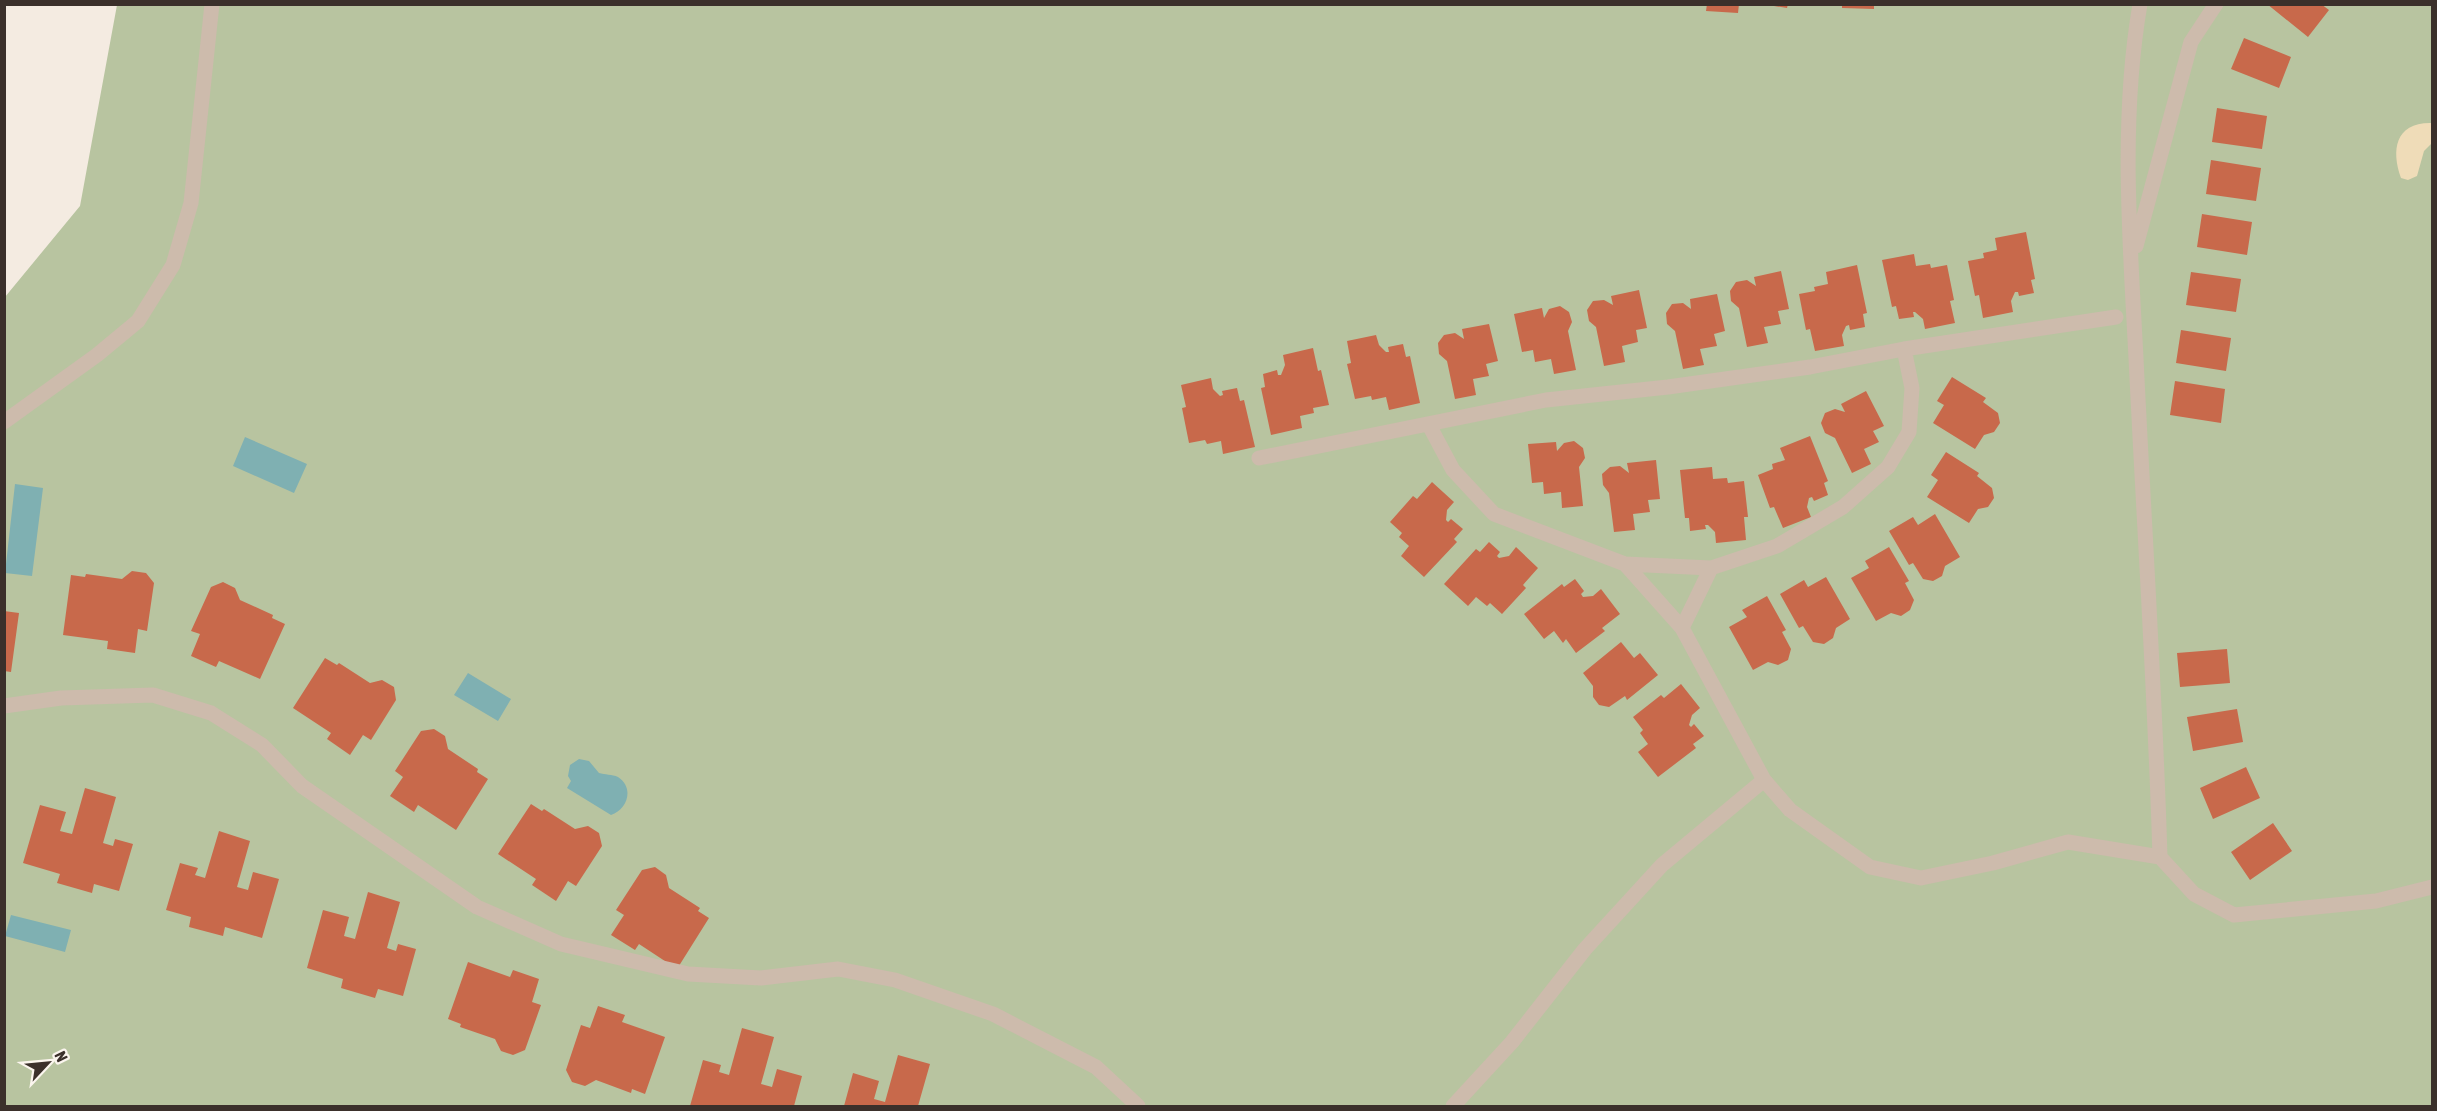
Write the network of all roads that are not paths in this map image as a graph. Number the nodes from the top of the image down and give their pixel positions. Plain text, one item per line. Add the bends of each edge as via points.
1 (212, 4) edge
2 (2140, 4) edge
3 (2216, 4) edge
4 (2131, 263) junction
5 (2116, 317) dead end
6 (1904, 349) junction
7 (4, 422) edge
8 (1429, 425) junction
9 (1259, 458) dead end
10 (1625, 564) junction
11 (1711, 568) junction
12 (1682, 628) junction
13 (4, 706) edge
14 (1764, 780) junction
15 (2160, 857) junction
16 (2433, 887) edge
17 (1138, 1107) edge
18 (1453, 1107) edge

1 - 7 street via 191,203 173,265 138,321
2 - 4 street via 2128,130
3 - 4 street via 2191,42
4 - 15 street
5 - 6 street
6 - 8 street via 1810,367 1546,400
6 - 11 street via 1912,388 1909,432 1888,467 1843,507 1778,546
8 - 9 street
8 - 10 street via 1453,470 1494,514
10 - 11 street
10 - 12 street
11 - 12 street
12 - 14 street
13 - 17 street via 61,698 153,695 211,713 262,745 302,786 477,907 561,944 688,974 761,978 838,969 895,980 993,1014 1096,1067
14 - 15 street via 1790,810 1870,867 1921,878 1993,864 2068,842
14 - 18 street via 1662,865 1585,949 1512,1042
15 - 16 street via 2194,894 2234,915 2376,901

